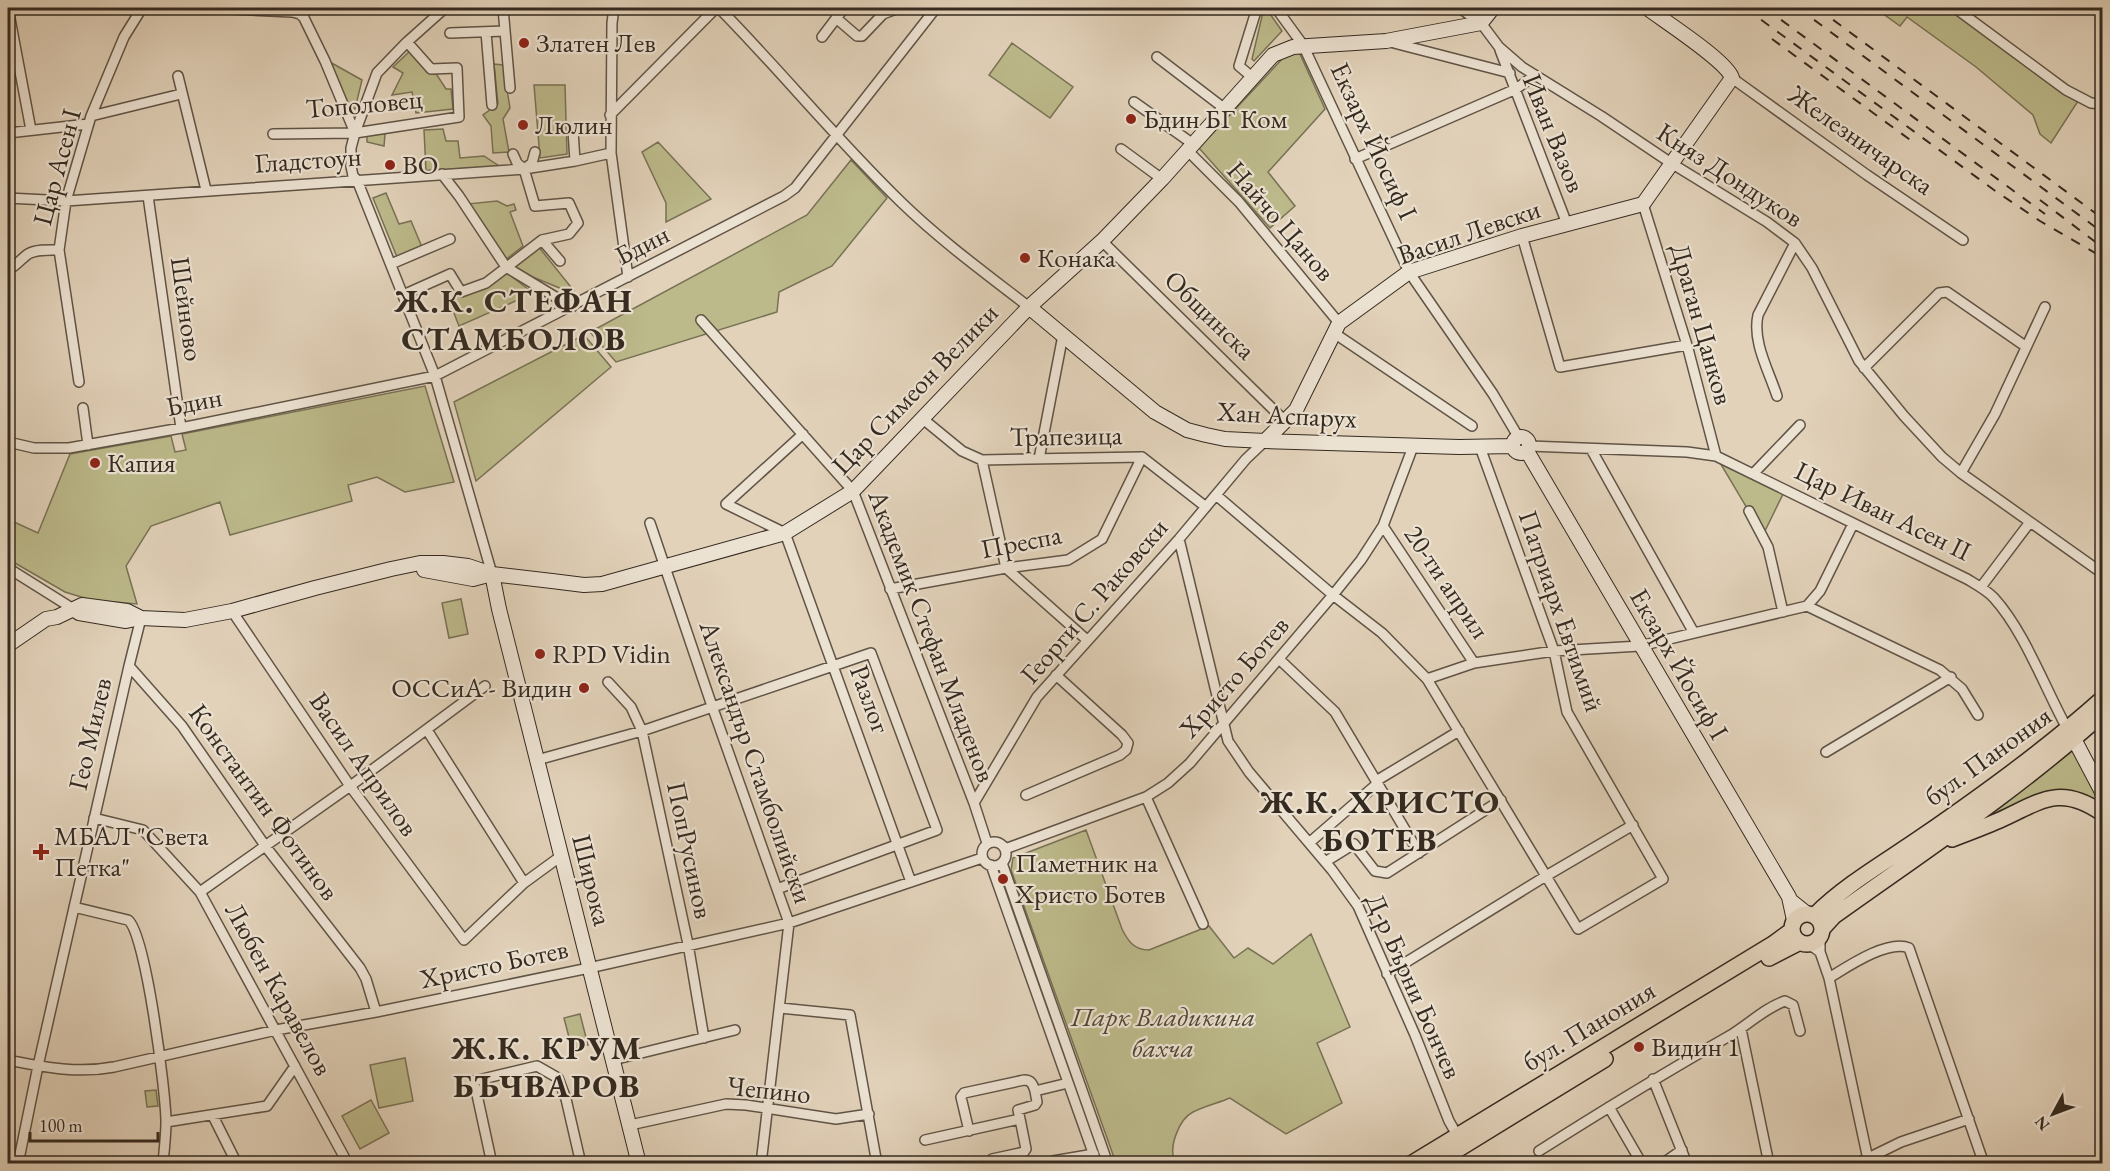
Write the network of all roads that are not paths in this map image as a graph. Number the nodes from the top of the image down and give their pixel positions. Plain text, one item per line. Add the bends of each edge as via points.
1 (8, 8) edge
2 (142, 8) edge
3 (210, 8) edge
4 (445, 8) edge
5 (504, 8) edge
6 (614, 8) edge
7 (717, 8) edge
8 (844, 8) edge
9 (899, 8) edge
10 (936, 8) edge
11 (1257, 8) edge
12 (1276, 8) edge
13 (1460, 8) edge
14 (1493, 8) edge
15 (1647, 8) edge
16 (1955, 8) edge
17 (836, 18) junction
18 (1481, 23) junction
19 (505, 31) junction
20 (486, 32) junction
21 (450, 33) dead end
22 (822, 37) dead end
23 (1386, 41) junction
24 (407, 42) junction
25 (1303, 45) junction
26 (1499, 47) junction
27 (1157, 57) dead end
28 (1510, 73) junction
29 (1535, 75) junction
30 (178, 76) dead end
31 (1252, 76) junction
32 (1732, 78) junction
33 (510, 88) dead end
34 (1516, 89) junction
35 (181, 94) junction
36 (1134, 102) dead end
37 (2103, 104) edge
38 (492, 105) dead end
39 (1225, 109) junction
40 (610, 115) junction
41 (90, 120) junction
42 (31, 130) junction
43 (573, 131) dead end
44 (8, 133) edge
45 (355, 133) junction
46 (273, 134) dead end
47 (836, 135) junction
48 (1190, 147) junction
49 (1121, 149) dead end
50 (535, 152) dead end
51 (611, 153) junction
52 (513, 154) dead end
53 (1355, 159) junction
54 (575, 161) junction
55 (1671, 163) junction
56 (524, 169) junction
57 (442, 174) junction
58 (1162, 179) junction
59 (357, 180) junction
60 (206, 190) junction
61 (148, 196) junction
62 (8, 198) edge
63 (66, 201) junction
64 (1643, 204) junction
65 (1567, 224) junction
66 (1522, 236) junction
67 (450, 239) dead end
68 (542, 240) junction
69 (1963, 240) dead end
70 (1102, 241) junction
71 (1795, 243) junction
72 (60, 250) junction
73 (560, 261) dead end
74 (391, 264) junction
75 (506, 267) junction
76 (8, 270) edge
77 (1409, 272) junction
78 (628, 277) junction
79 (404, 295) junction
80 (572, 307) junction
81 (1029, 307) junction
82 (2045, 307) dead end
83 (701, 320) dead end
84 (1337, 328) junction
85 (1062, 335) junction
86 (1687, 345) junction
87 (2025, 346) junction
88 (1864, 368) junction
89 (435, 376) junction
90 (79, 382) dead end
91 (1777, 396) dead end
92 (83, 408) dead end
93 (924, 419) junction
94 (1286, 422) junction
95 (1800, 425) dead end
96 (1472, 426) dead end
97 (181, 428) junction
98 (803, 434) junction
99 (1265, 441) junction
100 (8, 442) edge
101 (1414, 444) junction
102 (88, 445) junction
103 (1522, 445) junction
104 (1480, 447) junction
105 (1591, 449) junction
106 (1716, 456) junction
107 (1142, 457) junction
108 (1039, 459) junction
109 (982, 460) junction
110 (1961, 473) junction
111 (1754, 474) junction
112 (853, 491) junction
113 (1216, 495) junction
114 (1206, 507) junction
115 (1749, 512) dead end
116 (2030, 522) junction
117 (650, 523) dead end
118 (1853, 524) junction
119 (1383, 526) junction
120 (785, 533) junction
121 (1179, 539) junction
122 (664, 566) junction
123 (8, 568) edge
124 (1006, 568) junction
125 (2103, 573) edge
126 (492, 574) junction
127 (1981, 587) junction
128 (890, 589) junction
129 (1333, 595) junction
130 (1811, 603) junction
131 (75, 610) junction
132 (232, 611) junction
133 (1783, 612) junction
134 (57, 617) junction
135 (141, 618) junction
136 (1694, 633) junction
137 (1087, 640) junction
138 (8, 645) edge
139 (1640, 646) junction
140 (1554, 651) junction
141 (8, 655) edge
142 (1279, 659) junction
143 (1474, 663) junction
144 (129, 666) junction
145 (834, 666) junction
146 (1056, 675) junction
147 (1951, 677) junction
148 (1427, 679) junction
149 (608, 682) dead end
150 (485, 686) dead end
151 (2103, 699) edge
152 (712, 706) junction
153 (2103, 714) edge
154 (1978, 715) dead end
155 (2087, 721) junction
156 (1223, 725) junction
157 (427, 730) junction
158 (642, 731) junction
159 (1459, 731) junction
160 (2071, 735) junction
161 (1826, 752) dead end
162 (537, 760) junction
163 (1377, 782) junction
164 (351, 785) junction
165 (2103, 792) edge
166 (1026, 795) dead end
167 (1146, 798) junction
168 (1501, 800) junction
169 (974, 803) junction
170 (2103, 813) edge
171 (94, 818) junction
172 (1633, 825) junction
173 (987, 843) junction
174 (1309, 843) junction
175 (898, 844) junction
176 (266, 847) junction
177 (1930, 848) junction
178 (1005, 849) junction
179 (1419, 853) junction
180 (561, 856) junction
181 (982, 858) junction
182 (1325, 862) junction
183 (1002, 863) junction
184 (991, 866) junction
185 (1546, 876) junction
186 (911, 882) junction
187 (524, 883) junction
188 (777, 888) junction
189 (200, 892) junction
190 (74, 907) junction
191 (789, 923) junction
192 (1203, 924) dead end
193 (1809, 931) junction
194 (688, 944) junction
195 (589, 968) junction
196 (1387, 974) junction
197 (1829, 978) junction
198 (780, 1008) junction
199 (376, 1012) junction
200 (1741, 1029) junction
201 (276, 1030) junction
202 (735, 1030) dead end
203 (1800, 1030) dead end
204 (704, 1038) junction
205 (158, 1057) junction
206 (8, 1060) edge
207 (613, 1060) junction
208 (38, 1066) junction
209 (295, 1066) junction
210 (1653, 1079) junction
211 (1068, 1083) junction
212 (1035, 1091) junction
213 (1609, 1107) junction
214 (766, 1108) junction
215 (869, 1114) junction
216 (213, 1116) junction
217 (1020, 1119) junction
218 (1969, 1119) junction
219 (166, 1122) junction
220 (630, 1125) junction
221 (969, 1131) junction
222 (1457, 1135) junction
223 (925, 1140) dead end
224 (1682, 1150) junction
225 (1539, 1151) dead end
226 (992, 1159) dead end
227 (1095, 1159) edge
228 (1868, 1161) edge
229 (18, 1164) edge
230 (163, 1164) edge
231 (237, 1164) edge
232 (348, 1164) edge
233 (492, 1164) edge
234 (581, 1164) edge
235 (639, 1164) edge
236 (761, 1164) edge
237 (877, 1164) edge
238 (1050, 1164) edge
239 (1108, 1164) edge
240 (1411, 1164) edge
241 (1434, 1164) edge
242 (1642, 1164) edge
243 (1662, 1164) edge
244 (1687, 1164) edge
245 (1769, 1164) edge
246 (1856, 1164) edge
247 (1984, 1164) edge

1 - 42 street
2 - 41 street, Цар Асен I via 124,37
3 - 45 street via 300,14
4 - 24 street
5 - 19 street
6 - 40 street
7 - 40 street
7 - 47 street
8 - 17 street
9 - 17 street via 883,14 862,36
10 - 47 street, Бдин
11 - 31 street via 1239,66
12 - 25 street, Екзарх Йосиф I
13 - 18 street, Княз Дондуков
14 - 18 street
15 - 32 street, Железничарска via 1719,62
16 - 37 street via 2066,90 2091,103
17 - 22 street
18 - 23 street
18 - 26 street, Княз Дондуков
19 - 20 street
19 - 33 street
20 - 21 street
20 - 38 street
23 - 25 street
23 - 28 street, Иван Вазов
24 - 45 street via 377,73
24 - 45 street, Тополовец via 431,69 457,69 459,117
25 - 31 street, Цар Симеон Велики via 1280,51
25 - 53 street, Екзарх Йосиф I
26 - 28 street, Княз Дондуков
26 - 29 street, Княз Дондуков
27 - 39 street
28 - 34 street, Иван Вазов
29 - 34 street
29 - 55 street, Княз Дондуков
30 - 35 street
31 - 39 street, Цар Симеон Велики
32 - 55 street
32 - 69 street, Железничарска
34 - 53 street
34 - 65 street, Иван Вазов
35 - 41 street
35 - 60 street
36 - 48 street, Найчо Цанов
39 - 48 street, Цар Симеон Велики
40 - 51 street
41 - 42 street
41 - 63 street, Цар Асен I
42 - 44 street
43 - 54 street
45 - 46 street, Тополовец
45 - 59 street via 351,166
47 - 78 street, Бдин via 795,188 784,196
47 - 81 street via 930,229
48 - 58 street, Цар Симеон Велики
48 - 84 street, Найчо Цанов via 1239,202
49 - 58 street
50 - 56 street via 532,163
51 - 54 street, Гладстоун
51 - 78 street
52 - 56 street
53 - 77 street, Екзарх Йосиф I
54 - 56 street, Гладстоун
55 - 64 street
55 - 71 street, Княз Дондуков
56 - 57 street, Гладстоун
56 - 68 street via 535,206 568,203 578,223 569,234
57 - 59 street, Гладстоун
57 - 75 street
58 - 70 street, Цар Симеон Велики
59 - 60 street, Гладстоун
59 - 74 street
60 - 61 street, Гладстоун
61 - 63 street, Гладстоун
61 - 97 street, Шейново
62 - 63 street, Гладстоун
63 - 72 street, Цар Асен I
64 - 65 street, Васил Левски
64 - 86 street, Драган Цанков
65 - 66 street, Васил Левски
66 - 77 street, Васил Левски
66 - 86 street via 1560,367
67 - 74 street
68 - 73 street
68 - 75 street
70 - 81 street, Цар Симеон Велики
70 - 94 street, Общинска
71 - 88 street, Княз Дондуков
71 - 91 street via 1756,324
72 - 76 street via 26,255
72 - 90 street, Цар Асен I
74 - 79 street
75 - 79 street via 486,283 461,292 450,274
75 - 80 street
77 - 84 street, Васил Левски
77 - 103 street, Екзарх Йосиф I via 1493,394
78 - 80 street, Бдин
79 - 89 street
80 - 89 street, Бдин
81 - 85 street, Хан Аспарух
81 - 93 street, Цар Симеон Велики
82 - 87 street
83 - 98 street, Академик Стефан Младенов
84 - 94 street, Васил Левски via 1302,399
84 - 96 street, Найчо Цанов
85 - 99 street, Хан Аспарух via 1155,412 1187,430 1225,439
85 - 108 street
86 - 106 street, Драган Цанков
87 - 88 street via 1947,292 1939,293
87 - 110 street via 1995,414
88 - 110 street, Княз Дондуков via 1904,416
89 - 97 street, Бдин
89 - 126 street
92 - 102 street
93 - 109 street, Трапезица via 962,451
93 - 112 street, Цар Симеон Велики
94 - 99 street, Васил Левски
95 - 111 street
97 - 102 street, Бдин
98 - 112 street, Академик Стефан Младенов
98 - 120 street via 726,504
99 - 101 street, Хан Аспарух
99 - 113 street, Георги С. Раковски
100 - 102 street, Бдин via 55,449
101 - 104 street, Хан Аспарух
101 - 119 street, Христо Ботев
103 - 104 street, Хан Аспарух
103 - 105 street, Цар Иван Асен II
103 - 139 street, Екзарх Йосиф I
104 - 140 street, Патриарх Евтимий
105 - 106 street, Цар Иван Асен II
105 - 136 street
106 - 111 street, Цар Иван Асен II
107 - 108 street, Трапезица
107 - 114 street, Трапезица
107 - 124 street, Преспа via 1102,539 1068,560
108 - 109 street, Трапезица
109 - 124 street
110 - 116 street, Княз Дондуков
111 - 118 street, Цар Иван Асен II
112 - 120 street, Цар Симеон Велики
112 - 128 street, Академик Стефан Младенов
113 - 114 street, Георги С. Раковски
113 - 129 street
114 - 121 street, Георги С. Раковски
115 - 133 street via 1768,547
116 - 125 street, Княз Дондуков
116 - 127 street
117 - 122 street, Александър Стамболийски
118 - 127 street, Цар Иван Асен II
118 - 130 street
119 - 129 street, Христо Ботев
119 - 143 street, 20-ти април
120 - 122 street, Цар Симеон Велики
120 - 145 street, Разлог
121 - 137 street, Георги С. Раковски
121 - 156 street, Д-р Бърни Бончев
122 - 126 street, Цар Симеон Велики via 620,580 584,585
122 - 152 street, Александър Стамболийски
123 - 131 street
124 - 128 street, Преспа
124 - 137 street
126 - 132 street, Цар Симеон Велики via 468,566 420,563
126 - 162 street, Широка
127 - 160 street, Цар Иван Асен II via 2016,629
128 - 169 street, Академик Стефан Младенов
129 - 142 street, Христо Ботев
129 - 148 street via 1382,633
130 - 133 street
130 - 147 street
131 - 134 street
131 - 135 street, Цар Симеон Велики via 126,621
132 - 135 street, Цар Симеон Велики via 185,620
132 - 164 street, Васил Априлов
133 - 136 street
134 - 138 street via 46,619
134 - 141 street
135 - 144 street
136 - 139 street
137 - 146 street, Георги С. Раковски
139 - 140 street
139 - 193 street, Екзарх Йосиф I
140 - 143 street
140 - 172 street, Патриарх Евтимий via 1567,711
142 - 156 street, Христо Ботев
142 - 163 street via 1335,712
143 - 148 street
144 - 171 street, Гео Милев
144 - 176 street, Константин Фотинов via 182,726
145 - 152 street
145 - 175 street, Разлог
145 - 175 street via 871,652 937,830
146 - 166 street via 1128,743 1120,755
146 - 169 street, Георги С. Раковски via 1037,697
147 - 154 street
147 - 161 street
148 - 159 street
149 - 158 street, ПопРусинов via 631,707
150 - 157 street
151 - 155 main road, бул. Панония
152 - 158 street
152 - 188 street, Александър Стамболийски
153 - 155 main road, бул. Панония
155 - 160 main road, бул. Панония
156 - 167 street, Христо Ботев via 1190,763
156 - 174 street, Д-р Бърни Бончев via 1228,741 1249,772
157 - 164 street
157 - 187 street
158 - 162 street
158 - 194 street, ПопРусинов
159 - 163 street
159 - 168 street
160 - 165 street, Цар Иван Асен II
160 - 177 main road, бул. Панония
160 - 193 main road, бул. Панония via 1826,905
162 - 180 street, Широка
163 - 174 street
163 - 179 street
164 - 176 street
164 - 187 street, Васил Априлов via 464,939
167 - 178 street, Христо Ботев
167 - 192 street
168 - 179 street
168 - 185 street
169 - 173 street, Академик Стефан Младенов
170 - 177 main road via 2070,798 2045,800
171 - 189 street, Любен Каравелов via 143,830
171 - 190 street, Гео Милев
172 - 185 street
172 - 185 street, Патриарх Евтимий via 1663,879 1578,929
173 - 178 street via 996,841
173 - 181 street via 982,848
174 - 182 street, Д-р Бърни Бончев
175 - 186 street, Разлог
175 - 188 street
176 - 189 street
176 - 199 street, Константин Фотинов via 360,968
177 - 193 main road, бул. Панония
178 - 183 street
179 - 182 street via 1387,873 1375,871 1354,844
180 - 187 street
180 - 195 street, Широка
181 - 184 street
181 - 186 street, Христо Ботев
182 - 196 street, Д-р Бърни Бончев via 1358,906
183 - 184 street
183 - 239 street
184 - 211 street
185 - 196 street
186 - 191 street, Христо Ботев
188 - 191 street, Александър Стамболийски
189 - 201 street, Любен Каравелов
190 - 205 street via 132,923 152,1001
190 - 208 street, Гео Милев
191 - 194 street, Христо Ботев
191 - 198 street, Александър Стамболийски
193 - 197 street
193 - 222 main road, бул. Панония via 1773,944
193 - 241 main road, бул. Панония
194 - 195 street, Христо Ботев
194 - 204 street, ПопРусинов
195 - 199 street, Христо Ботев
195 - 207 street, Широка
196 - 222 street, Д-р Бърни Бончев
197 - 218 street via 1876,951 1909,948
197 - 228 street
198 - 214 street, Александър Стамболийски
198 - 215 street via 850,1015
199 - 201 street, Христо Ботев
200 - 203 street via 1785,1000 1793,1005
200 - 210 street
200 - 245 street
201 - 205 street, Христо Ботев
201 - 209 street, Любен Каравелов
202 - 204 street
204 - 207 street
205 - 208 street, Христо Ботев via 96,1070
205 - 219 street
206 - 208 street, Христо Ботев
207 - 220 street, Широка
208 - 229 street, Гео Милев
209 - 216 street via 267,1106
209 - 232 street, Любен Каравелов
210 - 213 street
210 - 224 street
211 - 212 street
211 - 227 street
212 - 217 street via 1037,1102 1018,1110
212 - 221 street via 1032,1083 1024,1080 963,1093
213 - 225 street
213 - 242 street
214 - 215 street, Чепино via 836,1119
214 - 220 street, Чепино via 726,1104
214 - 236 street, Александър Стамболийски
215 - 237 street
216 - 219 street
216 - 231 street
217 - 221 street
217 - 226 street via 1024,1152
218 - 228 street via 1901,1142
218 - 247 street
219 - 230 street
220 - 235 street, Широка
221 - 223 street
222 - 240 main road, бул. Панония
224 - 243 street
224 - 244 street
227 - 238 street
228 - 246 street
233 - 234 street via 474,1081 537,1066 558,1078

